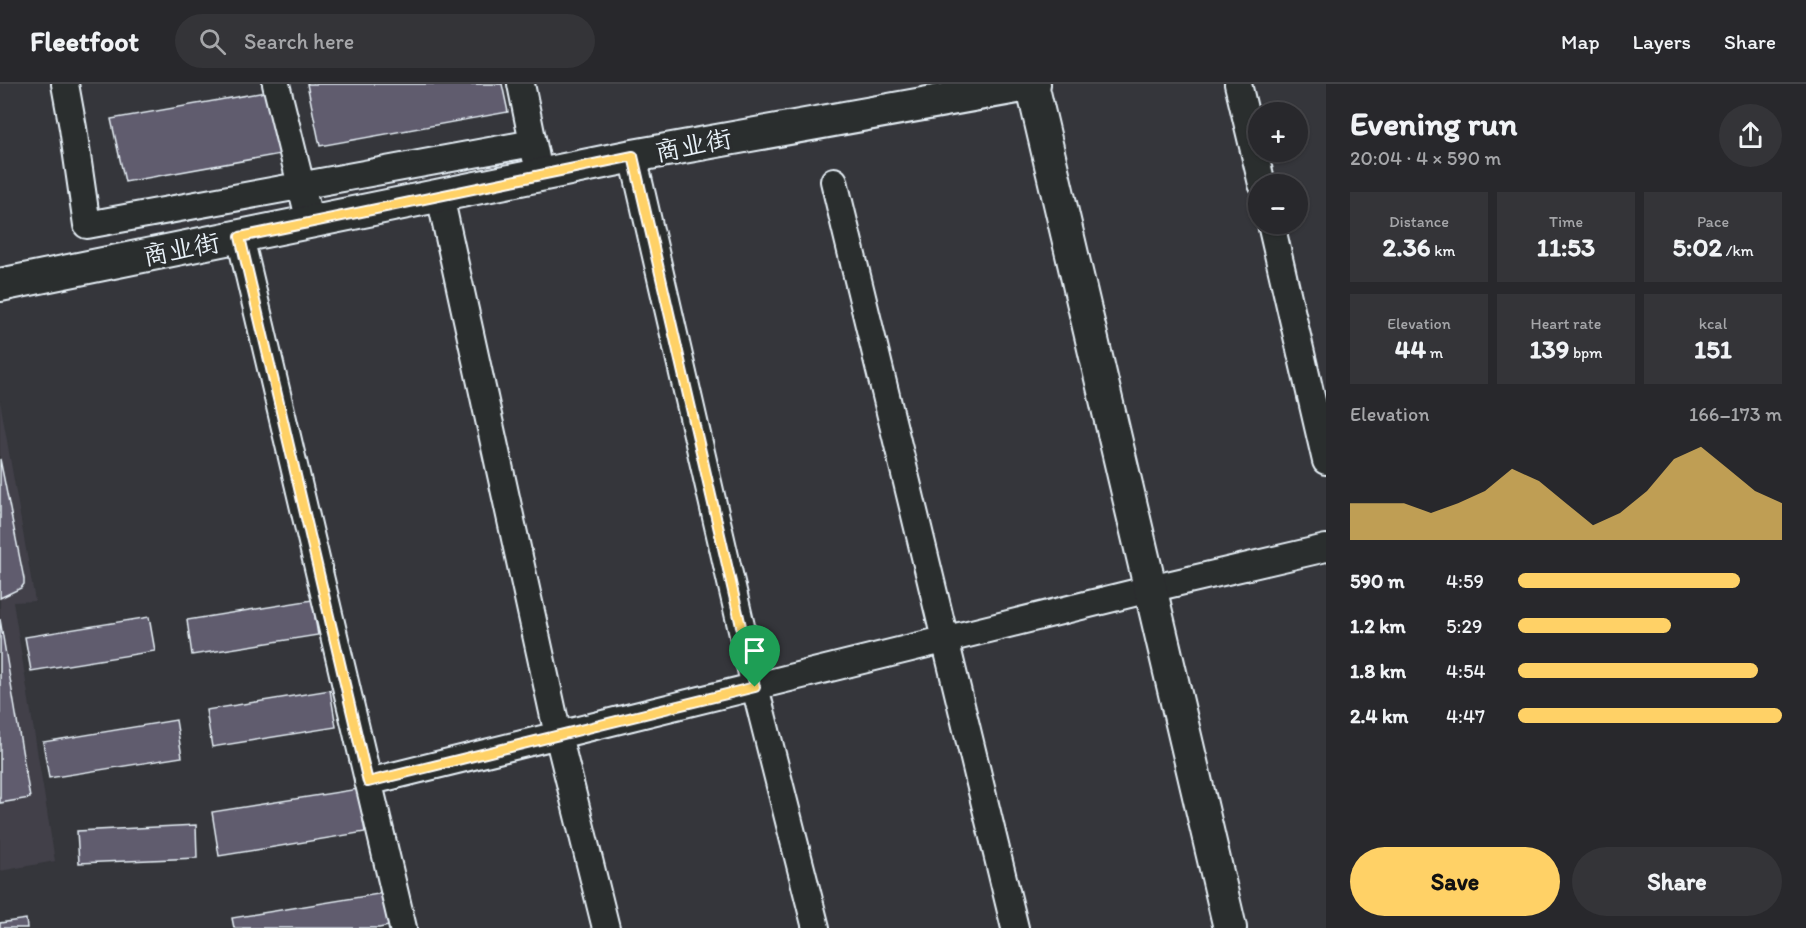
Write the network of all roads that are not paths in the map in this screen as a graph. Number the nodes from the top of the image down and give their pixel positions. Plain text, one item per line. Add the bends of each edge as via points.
1 (65, 84) edge
2 (276, 84) edge
3 (521, 84) edge
4 (1033, 84) edge
5 (1238, 84) edge
6 (533, 142) junction
7 (633, 156) junction
8 (1260, 174) edge
9 (540, 176) junction
10 (834, 181) dead end
11 (440, 196) junction
12 (310, 222) junction
13 (1273, 234) edge
14 (240, 237) junction
15 (0, 285) edge
16 (1326, 461) edge
17 (1326, 548) edge
18 (1150, 589) junction
19 (946, 639) junction
20 (755, 687) junction
21 (558, 735) junction
22 (368, 782) junction
23 (403, 928) edge
24 (606, 928) edge
25 (816, 928) edge
26 (1015, 928) edge
27 (1230, 928) edge

1 - 6 street via 87,225
2 - 12 street
3 - 6 street
4 - 7 street, 商业街
4 - 18 street
5 - 8 street
6 - 9 street
7 - 9 street, 商业街
7 - 20 street
9 - 11 street, 商业街
10 - 19 street
11 - 12 street, 商业街
11 - 21 street
12 - 14 street, 商业街
13 - 16 street
14 - 15 street, 商业街
14 - 22 street
17 - 18 street
18 - 19 street
18 - 27 street
19 - 20 street
19 - 26 street
20 - 21 street
20 - 25 street
21 - 22 street
21 - 24 street
22 - 23 street

